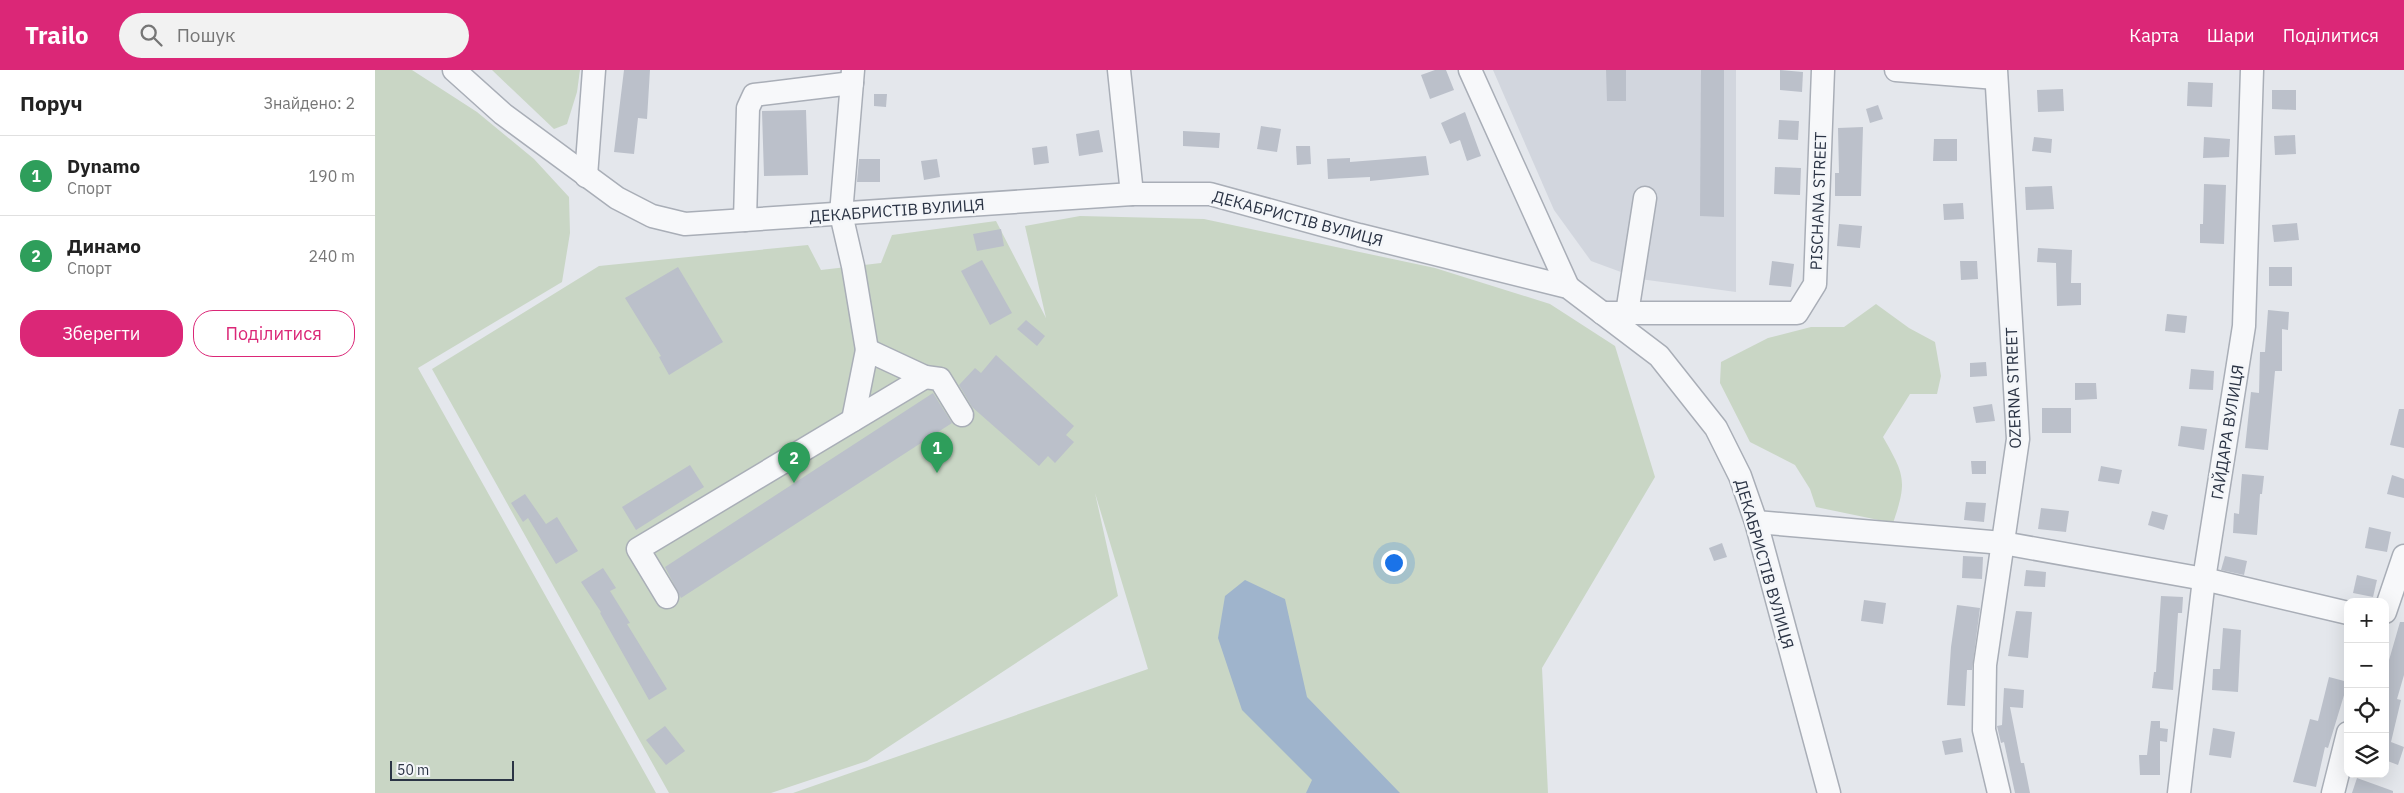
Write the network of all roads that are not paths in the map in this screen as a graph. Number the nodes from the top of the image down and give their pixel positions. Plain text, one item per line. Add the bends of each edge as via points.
1 (454, 70) edge
2 (594, 70) edge
3 (1119, 70) edge
4 (1470, 70) edge
5 (1823, 70) edge
6 (1896, 70) edge
7 (2252, 70) edge
8 (1996, 74) edge
9 (852, 76) edge
10 (586, 176) junction
11 (1132, 194) junction
12 (1645, 198) dead end
13 (841, 214) junction
14 (745, 220) junction
15 (1568, 287) junction
16 (1602, 313) junction
17 (1627, 313) junction
18 (867, 350) junction
19 (925, 377) junction
20 (962, 415) dead end
21 (853, 420) junction
22 (1756, 522) junction
23 (2003, 543) junction
24 (2404, 556) edge
25 (2204, 579) junction
26 (667, 597) dead end
27 (2389, 600) edge
28 (2344, 612) edge
29 (2344, 749) edge
30 (1829, 793) edge
31 (1999, 793) edge
32 (2179, 793) edge
33 (2333, 793) edge

1 - 10 street, ДЕКАБРИСТІВ ВУЛИЦЯ via 503,114
2 - 10 street
3 - 11 street
4 - 15 street
5 - 17 street, PISCHANA STREET via 1815,284 1797,313
6 - 8 street
7 - 25 street, ГАЙДАРА ВУЛИЦЯ via 2244,326
8 - 23 street, OZERNA STREET via 2018,439
9 - 13 street
9 - 14 street via 754,95 749,108
10 - 14 street, ДЕКАБРИСТІВ ВУЛИЦЯ via 617,198 652,216 685,224
11 - 13 street, ДЕКАБРИСТІВ ВУЛИЦЯ
11 - 15 street, ДЕКАБРИСТІВ ВУЛИЦЯ via 1210,194 1359,236
12 - 17 street
13 - 14 street, ДЕКАБРИСТІВ ВУЛИЦЯ
13 - 18 street
15 - 16 street, ДЕКАБРИСТІВ ВУЛИЦЯ
16 - 17 street, PISCHANA STREET
16 - 22 street, ДЕКАБРИСТІВ ВУЛИЦЯ via 1659,356 1716,428 1740,476
18 - 19 street
18 - 21 street
19 - 20 street via 940,379
19 - 21 street
21 - 26 street via 638,549
22 - 23 street
22 - 30 street, ДЕКАБРИСТІВ ВУЛИЦЯ
23 - 25 street
23 - 31 street, OZERNA STREET via 1985,665 1983,730
24 - 27 street
25 - 28 street
25 - 32 street, ГАЙДАРА ВУЛИЦЯ
29 - 33 street

